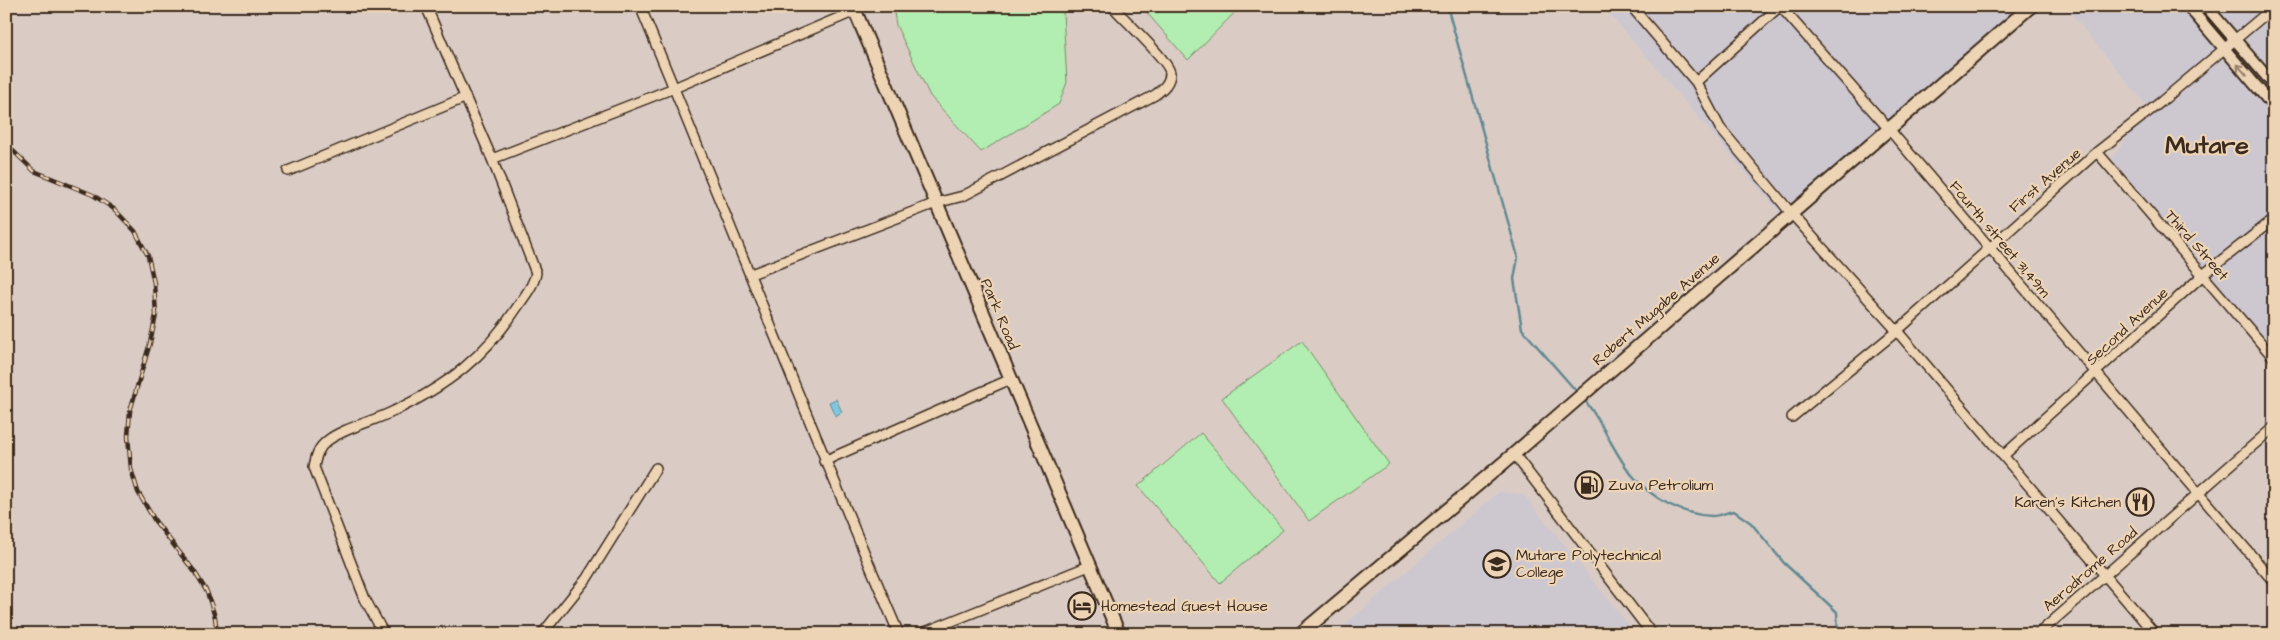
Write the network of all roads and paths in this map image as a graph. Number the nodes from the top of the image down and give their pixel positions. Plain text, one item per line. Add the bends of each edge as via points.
1 (426, 6) edge
2 (640, 6) edge
3 (1112, 6) edge
4 (1631, 6) edge
5 (1780, 6) edge
6 (2031, 6) edge
7 (2188, 6) edge
8 (2206, 6) edge
9 (2274, 7) edge
10 (854, 9) edge
11 (2235, 40) junction
12 (2224, 48) junction
13 (1696, 82) junction
14 (2274, 85) edge
15 (674, 88) junction
16 (464, 98) junction
17 (2274, 107) edge
18 (1888, 128) junction
19 (2097, 152) junction
20 (492, 159) junction
21 (288, 171) dead end
22 (936, 203) junction
23 (1791, 213) junction
24 (2274, 219) edge
25 (1989, 247) junction
26 (751, 274) junction
27 (2204, 274) junction
28 (1897, 331) junction
29 (2274, 358) edge
30 (2096, 374) junction
31 (1011, 379) junction
32 (1792, 416) dead end
33 (2274, 427) edge
34 (1514, 454) junction
35 (2003, 456) junction
36 (824, 461) junction
37 (656, 468) dead end
38 (2198, 491) junction
39 (1089, 566) junction
40 (2105, 576) junction
41 (2274, 582) edge
42 (384, 634) edge
43 (542, 634) edge
44 (899, 634) edge
45 (920, 634) edge
46 (1119, 634) edge
47 (1300, 634) edge
48 (1652, 634) edge
49 (2038, 634) edge
50 (2155, 634) edge

1 - 16 street
2 - 15 street
3 - 22 street via 1170,69 1163,89 963,196
4 - 13 street
5 - 13 street
5 - 18 street, Fourth street 31,49m
6 - 18 highway, Robert Mugabe Avenue
7 - 12 main road
8 - 11 main road
9 - 11 street, First Avenue
10 - 15 street
10 - 22 highway, Park Road
11 - 12 street, First Avenue
11 - 14 main road
17 -> 12 main road
12 - 19 street, First Avenue
13 - 23 street via 1720,128
15 - 20 street
15 - 26 street
16 - 20 street
16 - 21 street
18 - 23 highway, Robert Mugabe Avenue
18 - 25 street, Fourth street 31,49m
19 - 25 street, First Avenue
19 - 27 street, Third Street
20 - 42 street via 536,268 532,285 502,331 475,360 452,378 394,411 330,439 320,447 316,457 314,467 365,599
22 - 26 street
22 - 31 highway, Park Road
23 - 28 street
23 - 34 highway, Robert Mugabe Avenue
24 - 27 street, Second Avenue
25 - 28 street, First Avenue
25 - 30 street, Fourth street 31,49m
26 - 36 street
27 - 29 street, Third Street
27 - 30 street, Second Avenue
28 - 32 street, First Avenue
28 - 35 street
30 - 35 street, Second Avenue
30 - 38 street, Fourth street 31,49m
31 - 36 street
31 - 39 highway, Park Road
33 - 38 street, Aerodrome Road
34 - 47 highway, Robert Mugabe Avenue
34 - 48 street
35 - 40 street
36 - 44 street
37 - 43 street via 587,578
38 - 40 street, Aerodrome Road
38 - 41 street, Fourth street 31,49m
39 - 45 street
39 - 46 highway, Park Road
40 - 49 street, Aerodrome Road
40 - 50 street

